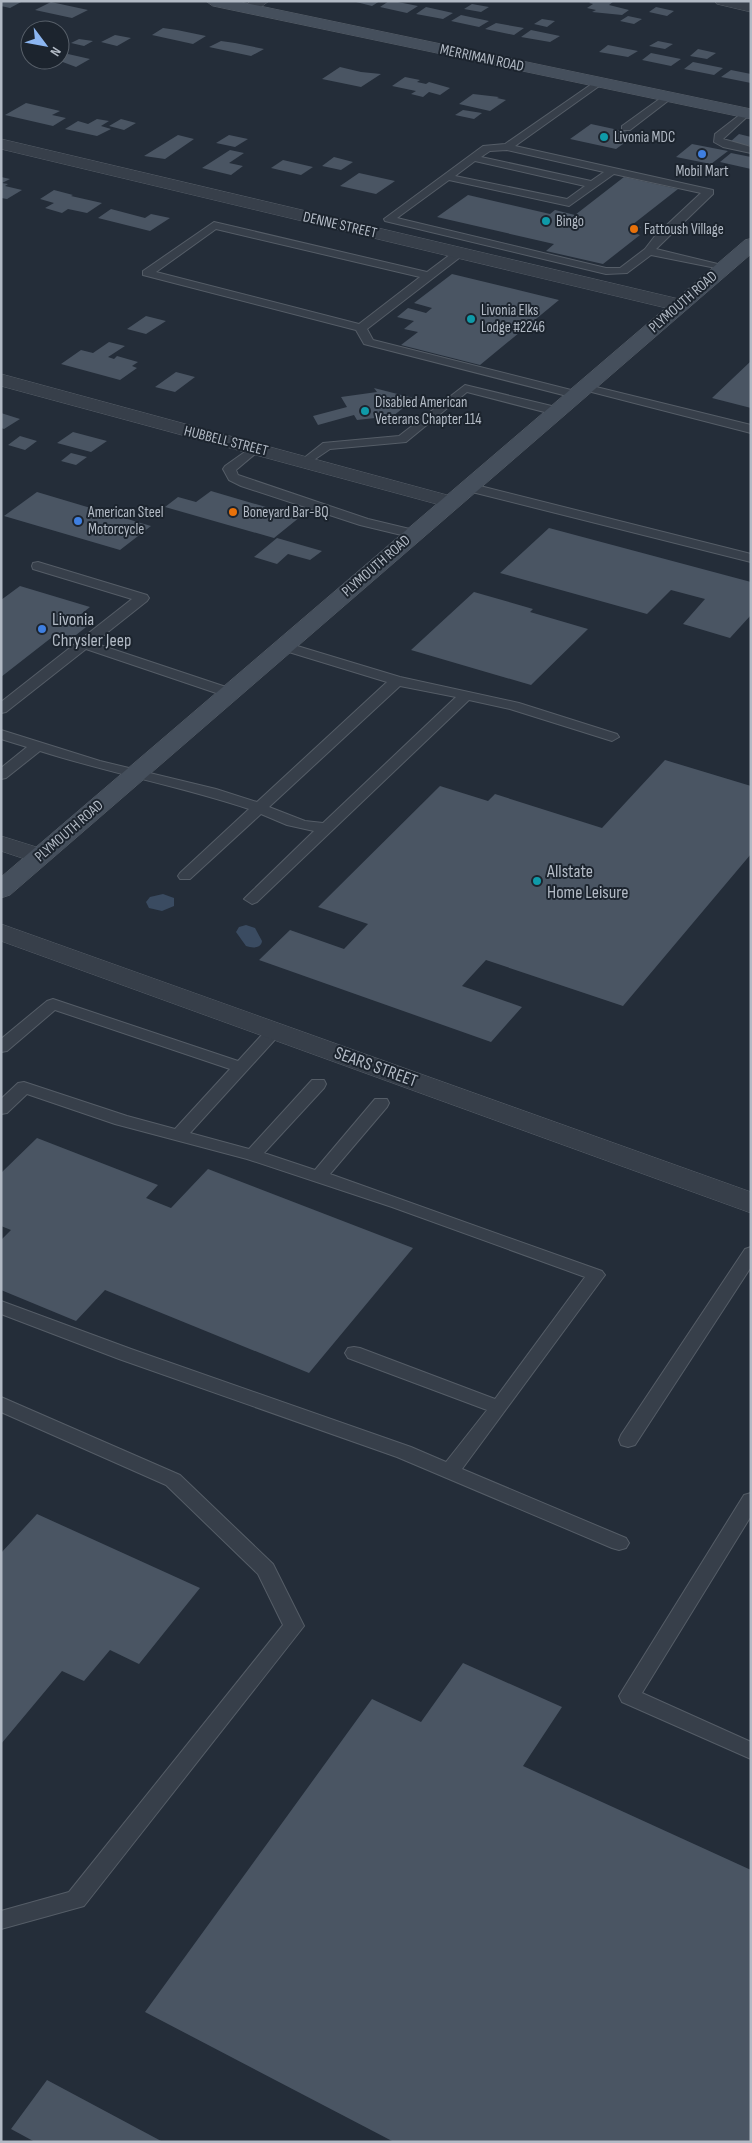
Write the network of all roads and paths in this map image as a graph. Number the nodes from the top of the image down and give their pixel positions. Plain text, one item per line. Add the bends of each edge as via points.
1 (213, 1) edge
2 (722, 1) edge
3 (255, 5) edge
4 (751, 7) edge
5 (599, 82) junction
6 (668, 97) junction
7 (748, 114) edge
8 (626, 128) dead end
9 (1, 144) edge
10 (507, 147) junction
11 (751, 150) edge
12 (473, 158) junction
13 (613, 170) junction
14 (447, 177) junction
15 (593, 184) junction
16 (421, 227) junction
17 (403, 240) junction
18 (507, 247) junction
19 (649, 251) junction
20 (747, 251) edge
21 (459, 253) junction
22 (490, 260) junction
23 (722, 268) junction
24 (606, 270) junction
25 (429, 276) junction
26 (591, 284) junction
27 (679, 305) junction
28 (361, 328) junction
29 (1, 380) edge
30 (580, 391) junction
31 (556, 411) junction
32 (751, 429) edge
33 (256, 448) junction
34 (305, 462) junction
35 (459, 494) junction
36 (414, 534) junction
37 (751, 558) edge
38 (38, 566) dead end
39 (84, 644) junction
40 (284, 646) junction
41 (397, 681) junction
42 (230, 693) junction
43 (466, 695) junction
44 (1, 709) edge
45 (1, 734) edge
46 (612, 737) dead end
47 (37, 746) junction
48 (137, 773) junction
49 (1, 775) edge
50 (259, 808) junction
51 (327, 827) junction
52 (1, 843) edge
53 (40, 856) junction
54 (185, 876) dead end
55 (1, 890) edge
56 (252, 899) dead end
57 (1, 932) edge
58 (276, 1030) junction
59 (1, 1047) edge
60 (242, 1068) junction
61 (318, 1084) dead end
62 (4, 1102) edge
63 (380, 1103) dead end
64 (179, 1135) junction
65 (253, 1155) junction
66 (318, 1177) junction
67 (751, 1202) edge
68 (751, 1253) edge
69 (1, 1307) edge
70 (354, 1353) dead end
71 (1, 1404) edge
72 (498, 1407) junction
73 (628, 1440) dead end
74 (449, 1471) junction
75 (751, 1500) edge
76 (619, 1543) dead end
77 (751, 1751) edge
78 (1, 1920) edge

1 - 3 main road, MERRIMAN ROAD
2 - 4 street
3 - 5 main road, MERRIMAN ROAD
5 - 6 main road, MERRIMAN ROAD
5 - 10 lane
6 - 7 main road, MERRIMAN ROAD
6 - 8 lane
7 - 11 lane via 718,140
9 - 17 street, DENNE STREET
10 - 12 lane via 487,148
10 - 13 lane
12 - 14 lane
12 - 15 lane
13 - 15 lane
13 - 19 lane via 709,192
14 - 15 lane via 569,202
14 - 16 lane via 389,219
16 - 17 lane
16 - 18 lane
17 - 21 street, DENNE STREET
18 - 22 lane
18 - 24 lane
19 - 23 lane
19 - 24 lane via 623,271
20 - 23 main road, PLYMOUTH ROAD
21 - 22 street, DENNE STREET
21 - 25 lane
22 - 26 street, DENNE STREET
23 - 27 main road, PLYMOUTH ROAD
24 - 26 lane
25 - 28 lane
25 - 28 lane via 214,226 147,273
26 - 27 street, DENNE STREET
27 - 30 main road, PLYMOUTH ROAD
28 - 30 lane via 368,342
29 - 33 street, HUBBELL STREET
30 - 31 main road, PLYMOUTH ROAD
30 - 32 lane
31 - 34 lane via 465,388 402,439 327,446
31 - 35 main road, PLYMOUTH ROAD
33 - 34 street, HUBBELL STREET
33 - 36 lane via 230,470 233,477 355,519
34 - 35 street, HUBBELL STREET
35 - 36 main road, PLYMOUTH ROAD
35 - 37 lane
36 - 40 main road, PLYMOUTH ROAD
38 - 39 lane via 142,598
39 - 42 lane
39 - 44 lane
40 - 41 lane
40 - 42 main road, PLYMOUTH ROAD
41 - 43 lane
41 - 50 lane
42 - 48 main road, PLYMOUTH ROAD
43 - 46 lane via 514,706
43 - 51 lane
45 - 47 lane
47 - 48 lane
47 - 49 lane
48 - 50 lane
48 - 53 main road, PLYMOUTH ROAD
50 - 51 lane via 305,825
50 - 54 lane
51 - 56 lane
52 - 53 street
53 - 55 main road, PLYMOUTH ROAD
57 - 58 street, SEARS STREET
58 - 60 lane
58 - 67 street, SEARS STREET
59 - 60 lane via 53,1004
60 - 64 lane
61 - 65 lane
62 - 64 lane via 24,1087 120,1120
63 - 66 lane
64 - 65 lane
65 - 66 lane
66 - 72 lane via 596,1275
68 - 73 lane
69 - 74 lane
70 - 72 lane
71 - 78 lane via 172,1480 266,1569 294,1626 76,1899
72 - 74 lane
74 - 76 lane
75 - 77 lane via 629,1696

